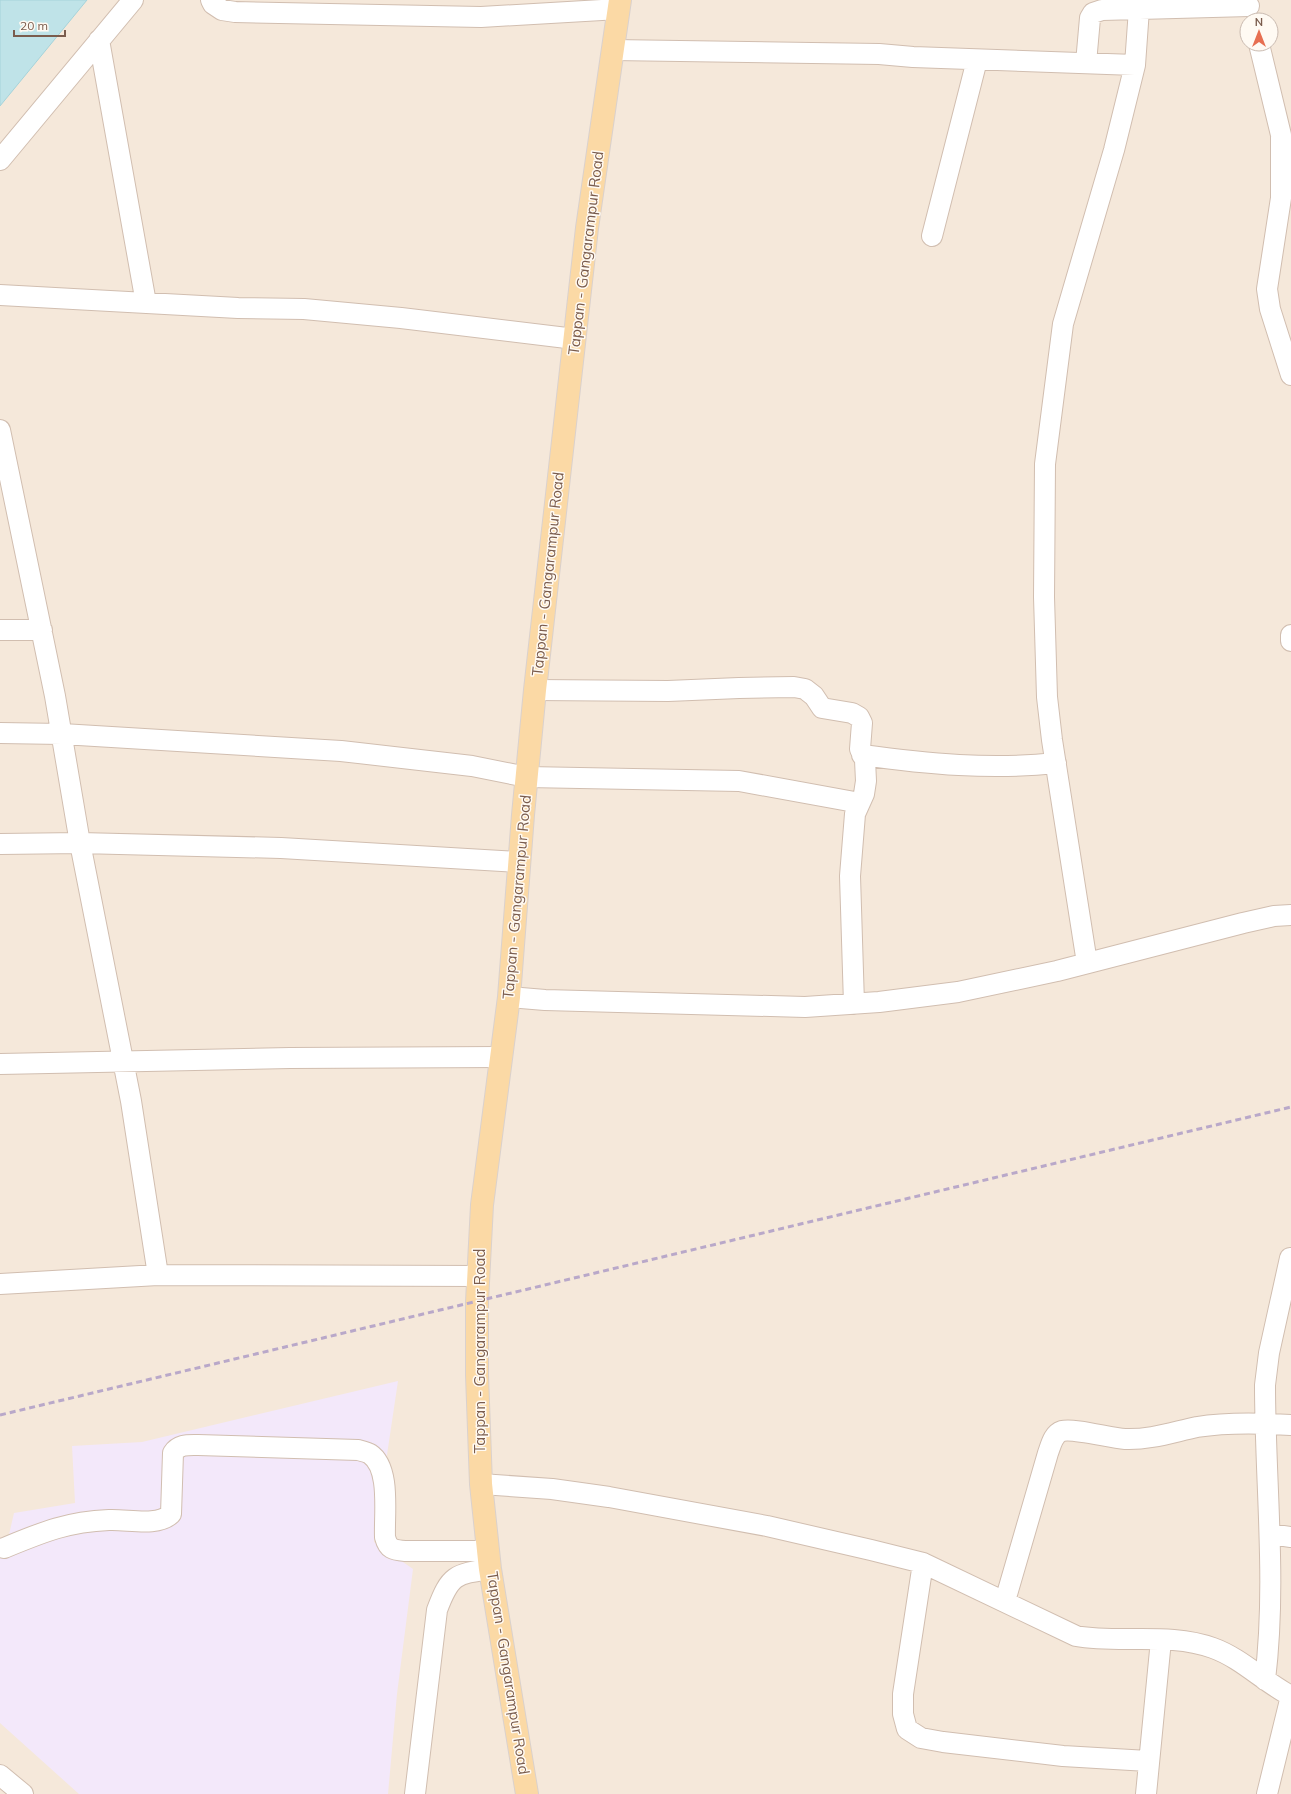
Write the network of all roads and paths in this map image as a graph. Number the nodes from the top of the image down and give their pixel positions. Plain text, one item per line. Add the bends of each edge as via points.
1 (133, 0) edge
2 (211, 0) edge
3 (619, 5) edge
4 (1139, 9) junction
5 (1249, 9) edge
6 (100, 40) junction
7 (613, 50) junction
8 (1261, 52) edge
9 (977, 60) junction
10 (1086, 63) junction
11 (1135, 65) junction
12 (0, 160) edge
13 (932, 236) dead end
14 (0, 295) edge
15 (146, 303) junction
16 (575, 339) junction
17 (1291, 375) edge
18 (0, 430) edge
19 (9, 514) edge
20 (0, 630) edge
21 (42, 630) junction
22 (1291, 635) edge
23 (1291, 641) edge
24 (535, 690) junction
25 (0, 733) edge
26 (62, 734) junction
27 (862, 755) junction
28 (1056, 763) junction
29 (527, 777) junction
30 (860, 803) junction
31 (80, 843) junction
32 (0, 844) edge
33 (519, 862) junction
34 (1291, 915) edge
35 (1087, 963) junction
36 (509, 997) junction
37 (854, 1004) junction
38 (501, 1057) junction
39 (122, 1062) junction
40 (0, 1064) edge
41 (1290, 1258) edge
42 (158, 1275) junction
43 (478, 1276) junction
44 (0, 1284) edge
45 (1265, 1423) junction
46 (1291, 1426) edge
47 (481, 1484) junction
48 (1270, 1534) junction
49 (1291, 1537) edge
50 (4, 1548) dead end
51 (489, 1560) junction
52 (923, 1563) junction
53 (1005, 1601) junction
54 (1161, 1640) junction
55 (1265, 1680) junction
56 (1291, 1696) edge
57 (1148, 1760) junction
58 (0, 1775) edge
59 (23, 1794) edge
60 (415, 1794) edge
61 (527, 1794) edge
62 (1146, 1794) edge
63 (1267, 1794) edge

1 - 6 street
2 - 3 street via 222,10 243,12 481,17
3 - 7 main road, Tappan - Gangarampur Road
4 - 5 street
4 - 10 street via 1102,10 1093,13 1090,18
4 - 11 street
6 - 12 street
6 - 15 street
7 - 9 street via 879,54
7 - 16 main road, Tappan - Gangarampur Road via 587,228
8 - 17 street via 1281,135 1281,198 1267,289 1270,309
9 - 10 street
9 - 13 street
10 - 11 street
11 - 28 street via 1114,150 1063,324 1047,440 1045,605 1048,697
14 - 15 street
15 - 16 street via 339,312
16 - 24 main road, Tappan - Gangarampur Road
18 - 19 street
19 - 21 street
20 - 21 street
21 - 26 street
22 - 23 street
24 - 27 street via 668,691 777,687 805,689 814,696 822,708 852,713 859,717 862,723
24 - 29 main road, Tappan - Gangarampur Road
25 - 26 street
26 - 29 street via 340,751 472,766
26 - 31 street
27 - 28 street via 984,767
27 - 30 street via 865,760 866,781
28 - 35 street
29 - 30 street via 739,781
29 - 33 main road, Tappan - Gangarampur Road
30 - 37 street via 855,814 850,876
31 - 32 street
31 - 33 street via 281,848
31 - 39 street
33 - 36 main road, Tappan - Gangarampur Road
34 - 35 street via 1243,923
35 - 37 street via 958,992
36 - 37 street via 805,1007
36 - 38 main road, Tappan - Gangarampur Road
38 - 39 street
38 - 43 main road, Tappan - Gangarampur Road via 482,1205
39 - 40 street
39 - 42 street via 138,1143
41 - 45 street via 1269,1353 1265,1385
42 - 43 street
42 - 44 street
43 - 47 main road, Tappan - Gangarampur Road via 477,1375
45 - 46 street
45 - 48 street
45 - 53 street via 1219,1424 1133,1440 1076,1432 1063,1431 1057,1434 1050,1447
47 - 51 main road, Tappan - Gangarampur Road
47 - 52 street via 552,1489 610,1497 803,1534
48 - 49 street
48 - 55 street via 1270,1643
50 - 51 street via 51,1528 72,1523 166,1519 172,1509 174,1453 177,1448 198,1445 358,1450 370,1454 379,1464 383,1474 386,1544 392,1549 404,1551
51 - 60 street via 454,1578 443,1594 437,1610
51 - 61 main road, Tappan - Gangarampur Road
52 - 53 street
52 - 57 street via 903,1694 903,1714 907,1729 921,1738 943,1742 1063,1756
53 - 54 street via 1076,1636 1098,1640
54 - 55 street via 1183,1641 1213,1648 1232,1657
54 - 57 street
55 - 56 street
56 - 63 street
57 - 62 street
58 - 59 street

